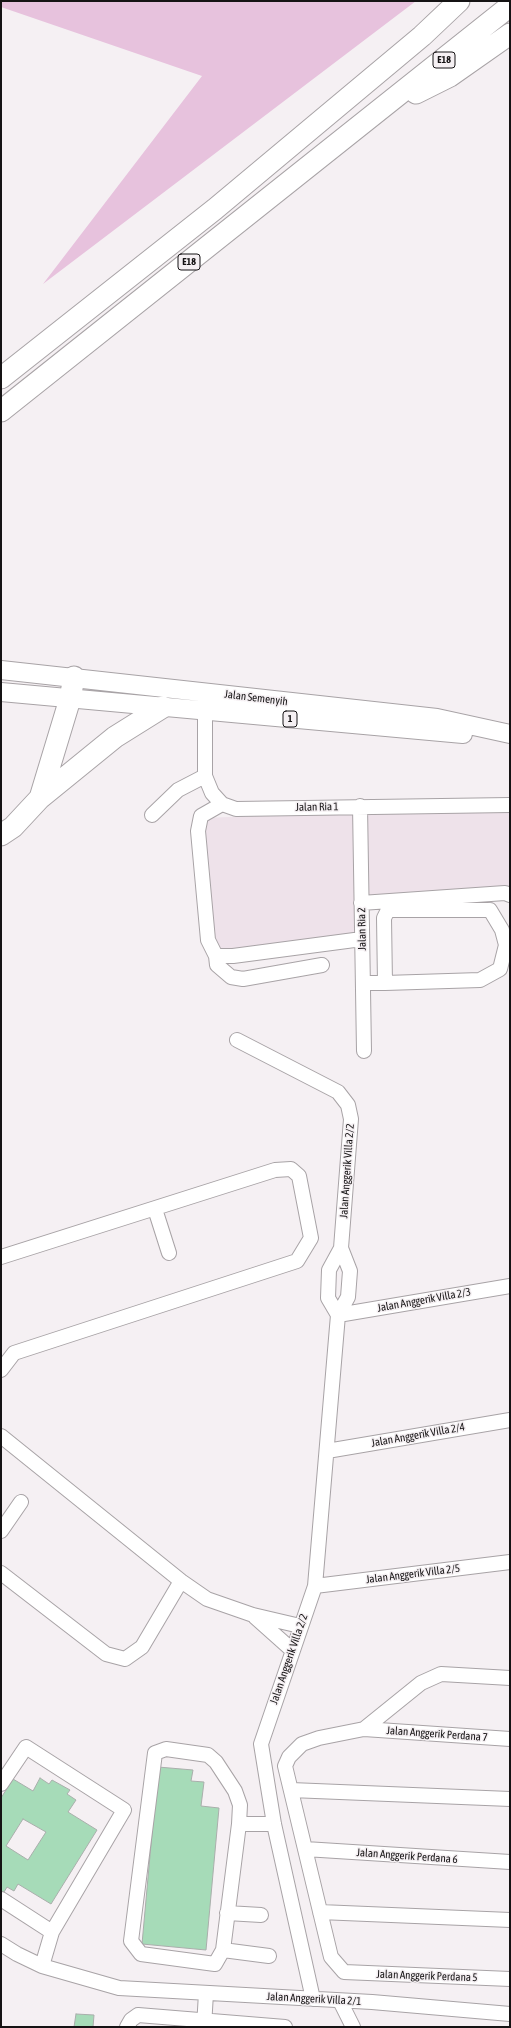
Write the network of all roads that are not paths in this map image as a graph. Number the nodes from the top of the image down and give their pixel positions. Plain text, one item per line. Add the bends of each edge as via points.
1 (459, 1) edge
2 (467, 1) edge
3 (510, 6) edge
4 (510, 34) edge
5 (422, 36) junction
6 (377, 113) junction
7 (1, 378) edge
8 (1, 411) edge
9 (1, 670) edge
10 (74, 677) junction
11 (1, 692) edge
12 (70, 699) junction
13 (163, 707) junction
14 (205, 712) junction
15 (510, 734) edge
16 (510, 738) edge
17 (205, 776) junction
18 (40, 798) junction
19 (222, 804) junction
20 (510, 805) edge
21 (360, 806) junction
22 (152, 815) dead end
23 (1, 835) edge
24 (510, 895) edge
25 (361, 903) junction
26 (362, 940) junction
27 (216, 956) junction
28 (322, 965) dead end
29 (363, 983) junction
30 (385, 983) junction
31 (237, 1040) dead end
32 (364, 1051) dead end
33 (155, 1210) junction
34 (341, 1248) junction
35 (170, 1253) dead end
36 (1, 1257) edge
37 (510, 1286) edge
38 (338, 1314) junction
39 (1, 1370) edge
40 (510, 1420) edge
41 (1, 1436) edge
42 (326, 1451) junction
43 (21, 1502) dead end
44 (1, 1531) edge
45 (510, 1562) edge
46 (1, 1573) edge
47 (181, 1581) junction
48 (315, 1586) junction
49 (253, 1615) junction
50 (300, 1626) junction
51 (292, 1650) junction
52 (510, 1678) edge
53 (364, 1729) junction
54 (510, 1740) edge
55 (1, 1784) edge
56 (291, 1790) junction
57 (510, 1799) edge
58 (238, 1824) junction
59 (274, 1824) junction
60 (305, 1849) junction
61 (510, 1862) edge
62 (1, 1899) edge
63 (320, 1912) junction
64 (227, 1913) junction
65 (261, 1915) dead end
66 (510, 1920) edge
67 (52, 1932) junction
68 (1, 1944) edge
69 (223, 1950) junction
70 (269, 1956) dead end
71 (42, 1966) junction
72 (510, 1979) edge
73 (206, 1993) junction
74 (313, 1999) junction
75 (340, 2001) junction
76 (510, 2014) edge
77 (204, 2024) edge
78 (127, 2027) edge
79 (285, 2027) edge
80 (353, 2027) edge

1 - 5 highway
2 - 5 highway, E18
3 - 6 highway, E18
4 - 6 highway via 450,76
5 - 7 highway, E18 via 215,209
6 - 8 highway, E18
9 - 10 main road, Jalan Semenyih / 1
10 - 12 highway
10 - 15 main road, Jalan Semenyih / 1 via 437,718
11 - 12 main road, Jalan Semenyih / 1
12 - 13 main road, Jalan Semenyih / 1
12 - 18 highway
13 - 14 main road, Jalan Semenyih / 1
13 - 18 highway via 115,737
14 - 16 main road, Jalan Semenyih / 1
14 - 17 street
17 - 19 street via 212,793
17 - 22 street via 178,790
18 - 23 highway via 13,827
19 - 21 street, Jalan Ria 1 via 236,809
19 - 27 street via 201,816 198,831 208,940
20 - 21 street, Jalan Ria 1
21 - 25 street, Jalan Ria 2
24 - 25 street via 505,893
25 - 26 street, Jalan Ria 2
26 - 27 street
26 - 29 street, Jalan Ria 2
27 - 28 street via 217,965 231,977 243,979
29 - 30 street
29 - 32 street, Jalan Ria 2
30 - 30 street via 480,980 500,969 506,945 502,930 490,910 388,910 384,918
31 - 34 street, Jalan Anggerik Villa 2/2 via 338,1092 348,1105 351,1119
33 - 35 street
33 - 36 street
33 - 39 street via 275,1170 291,1169 299,1176 311,1238 297,1261 14,1353
34 - 38 street, Jalan Anggerik Villa 2/2 via 350,1271 348,1297
34 - 38 street, Jalan Anggerik Villa 2/2 via 329,1270 328,1298
37 - 38 street, Jalan Anggerik Villa 2/3
38 - 42 street, Jalan Anggerik Villa 2/2
40 - 42 street, Jalan Anggerik Villa 2/4
41 - 47 street
42 - 48 street, Jalan Anggerik Villa 2/2
43 - 44 street
45 - 48 street, Jalan Anggerik Villa 2/5
46 - 47 street via 106,1654 125,1659 142,1647
47 - 49 street via 207,1599
48 - 50 street, Jalan Anggerik Villa 2/2
49 - 50 street
49 - 51 street
50 - 51 street, Jalan Anggerik Villa 2/2
51 - 59 street, Jalan Anggerik Villa 2/2 via 261,1744
52 - 53 street via 441,1674 421,1683
53 - 54 street, Jalan Anggerik Perdana 7
53 - 56 street via 302,1744 288,1757 285,1766
55 - 67 street via 26,1747 124,1810
56 - 57 street
56 - 60 street
58 - 59 street
58 - 64 street
58 - 69 street via 240,1805 235,1791 216,1762 208,1755 166,1749 155,1753 131,1941 141,1954 215,1964
59 - 74 street, Jalan Anggerik Villa 2/2
60 - 61 street, Jalan Anggerik Perdana 6
60 - 63 street
62 - 67 street
63 - 66 street
63 - 72 street, Jalan Anggerik Perdana 5 via 331,1957 344,1972
64 - 65 street
64 - 69 street
67 - 71 street
68 - 71 street, Jalan Anggerik Villa 2/1
69 - 70 street
71 - 73 street, Jalan Anggerik Villa 2/1 via 119,1988
73 - 74 street, Jalan Anggerik Villa 2/1
73 - 77 street
74 - 75 street, Jalan Anggerik Villa 2/1
75 - 76 street, Jalan Anggerik Villa 2/1
75 - 80 street
77 - 78 street via 138,2015 130,2020
77 - 79 street

